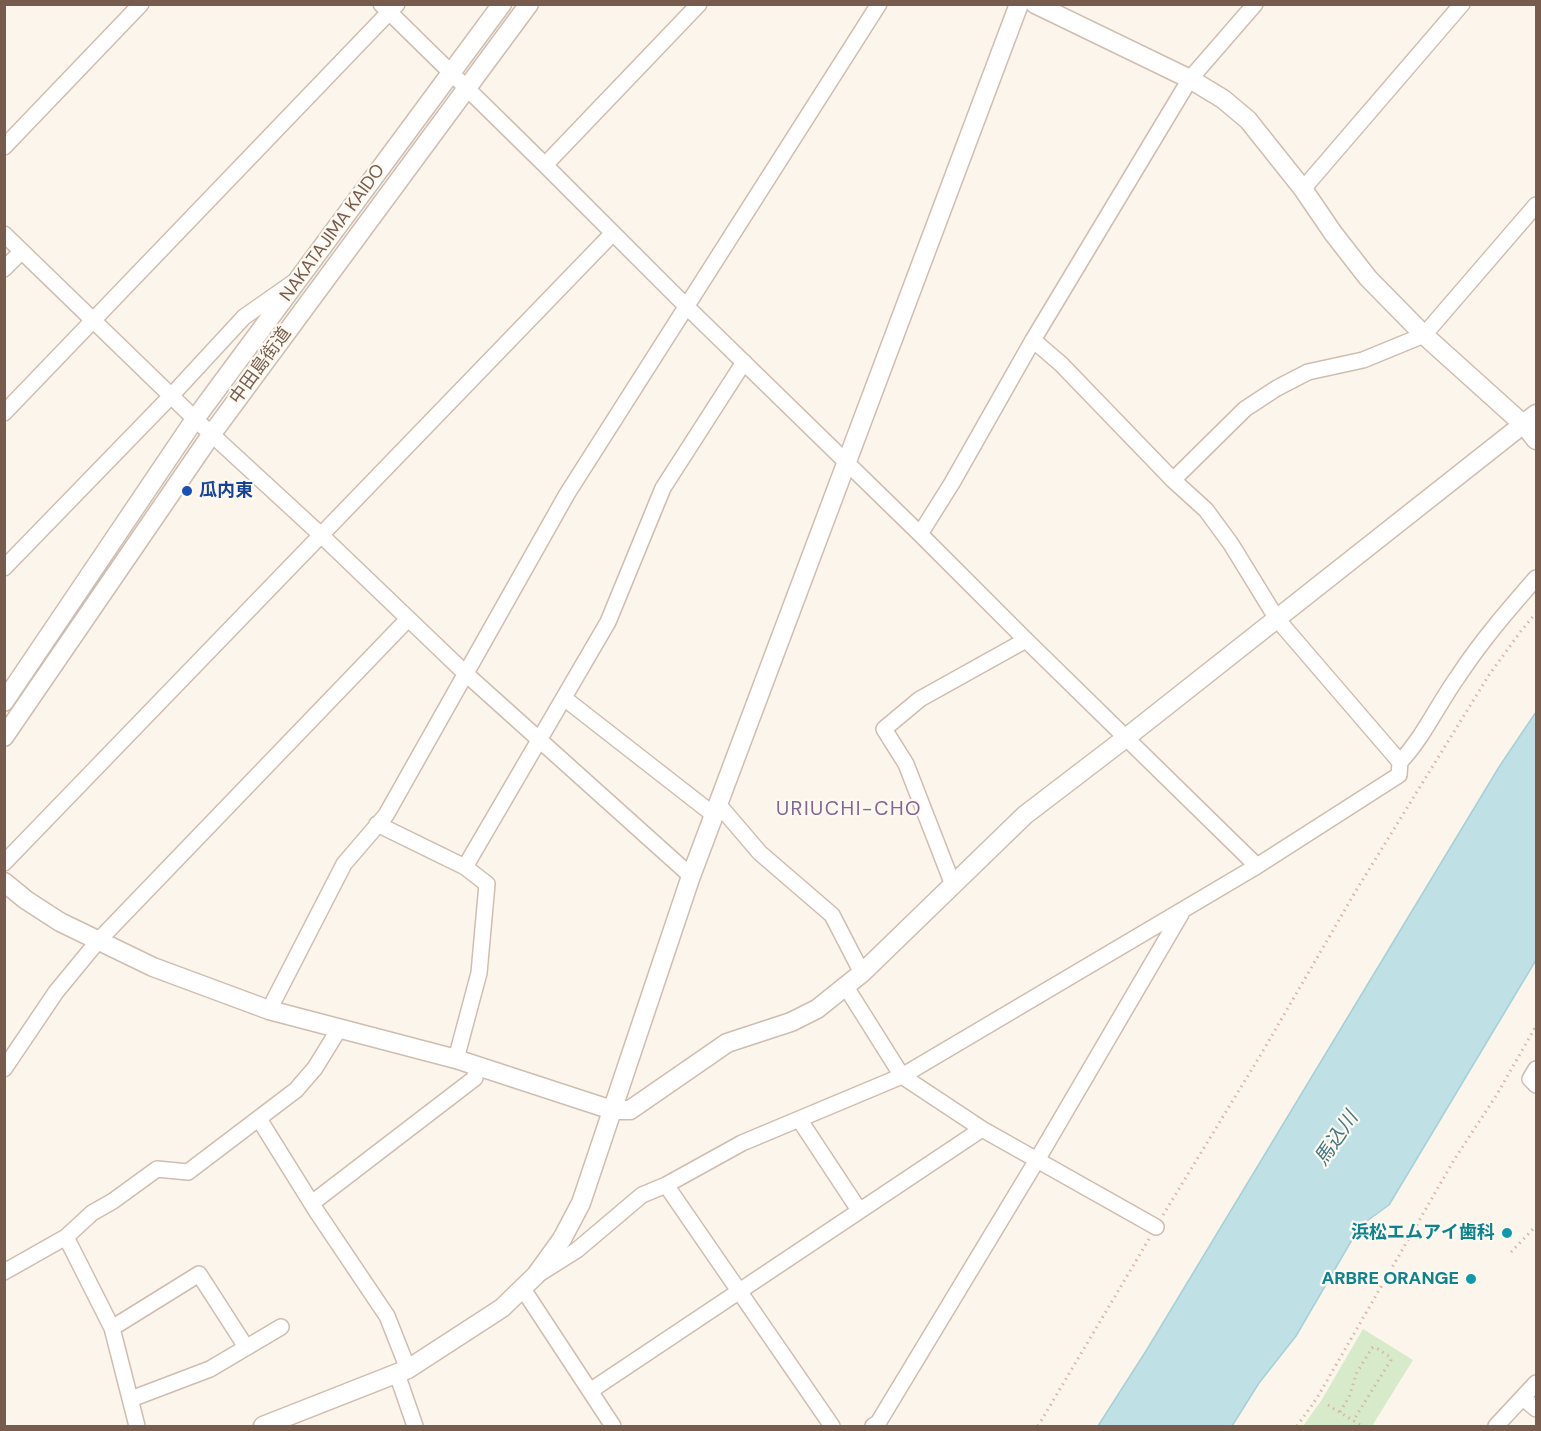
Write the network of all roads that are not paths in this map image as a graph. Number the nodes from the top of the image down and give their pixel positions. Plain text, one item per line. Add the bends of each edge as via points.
1 (141, 4) edge
2 (502, 4) edge
3 (530, 4) edge
4 (699, 4) edge
5 (879, 4) edge
6 (1018, 4) edge
7 (1035, 4) edge
8 (1255, 4) edge
9 (1462, 4) edge
10 (389, 7) edge
11 (451, 73) junction
12 (1190, 79) junction
13 (467, 89) junction
14 (4, 147) edge
15 (546, 165) junction
16 (1303, 189) junction
17 (1536, 205) edge
18 (613, 233) junction
19 (4, 234) edge
20 (22, 251) junction
21 (4, 269) edge
22 (300, 277) junction
23 (686, 306) junction
24 (94, 321) junction
25 (1424, 334) junction
26 (1034, 340) junction
27 (744, 362) junction
28 (171, 396) junction
29 (4, 413) edge
30 (195, 419) junction
31 (1530, 420) edge
32 (212, 435) junction
33 (1536, 440) edge
34 (845, 463) junction
35 (1173, 480) junction
36 (920, 534) junction
37 (321, 535) junction
38 (4, 568) edge
39 (1536, 578) edge
40 (1277, 619) junction
41 (408, 620) junction
42 (1026, 640) junction
43 (465, 673) junction
44 (564, 698) junction
45 (4, 702) edge
46 (4, 737) edge
47 (1127, 737) junction
48 (540, 740) junction
49 (1400, 762) junction
50 (716, 810) junction
51 (377, 824) junction
52 (4, 863) edge
53 (1257, 866) junction
54 (465, 867) junction
55 (691, 876) junction
56 (4, 882) edge
57 (953, 885) junction
58 (1182, 911) junction
59 (98, 941) junction
60 (862, 973) junction
61 (846, 987) junction
62 (269, 1010) junction
63 (339, 1029) junction
64 (456, 1059) junction
65 (476, 1065) junction
66 (4, 1069) edge
67 (1536, 1069) edge
68 (902, 1076) junction
69 (1536, 1085) edge
70 (612, 1110) junction
71 (259, 1119) junction
72 (799, 1119) junction
73 (982, 1129) junction
74 (1037, 1160) junction
75 (666, 1185) junction
76 (312, 1203) junction
77 (860, 1210) junction
78 (1156, 1227) road end
79 (66, 1237) junction
80 (4, 1272) edge
81 (536, 1275) junction
82 (523, 1289) junction
83 (739, 1290) junction
84 (281, 1327) dead end
85 (112, 1328) junction
86 (246, 1347) junction
87 (402, 1372) junction
88 (1536, 1383) edge
89 (590, 1391) junction
90 (1523, 1398) junction
91 (130, 1399) junction
92 (1536, 1409) edge
93 (287, 1422) edge
94 (138, 1426) edge
95 (263, 1426) edge
96 (415, 1426) edge
97 (613, 1426) edge
98 (832, 1426) edge
99 (873, 1426) edge
100 (1496, 1426) edge

1 - 14 street
2 - 11 street, NAKATAJIMA KAIDO
3 - 13 street, 中田島街道
4 - 15 street
5 - 23 street
6 - 34 street
7 - 12 street
8 - 12 street
9 - 16 street
10 - 11 street
10 - 24 street
11 - 13 street
11 - 22 street, NAKATAJIMA KAIDO
12 - 16 street via 1248,120
12 - 26 street
13 - 15 street
13 - 32 street, 中田島街道
15 - 18 street
16 - 25 street via 1368,278
17 - 25 street
18 - 23 street
18 - 37 street
19 - 20 street
20 - 21 street
20 - 24 street
22 - 28 street via 244,317
22 - 30 street, NAKATAJIMA KAIDO
23 - 27 street
23 - 43 street via 567,494
24 - 28 street
24 - 29 street
25 - 31 street
25 - 35 street via 1363,360 1308,372 1277,388 1245,409
26 - 35 street
26 - 36 street
27 - 34 street
27 - 44 street via 663,488 608,622
28 - 30 street
28 - 38 street
30 - 32 street
30 - 45 street, NAKATAJIMA KAIDO
31 - 33 street
31 - 40 street
32 - 37 street
32 - 46 street, 中田島街道
34 - 36 street
34 - 50 street
35 - 40 street via 1206,510
36 - 42 street
37 - 41 street
37 - 52 street
39 - 49 street via 1494,627 1458,676 1416,745
40 - 47 street
40 - 49 street
41 - 43 street
41 - 59 street
42 - 47 street
42 - 57 street via 920,699 884,729 906,764
43 - 48 street
43 - 51 street
44 - 48 street
44 - 50 street
47 - 53 street
47 - 57 street via 1025,815
48 - 54 street
48 - 55 street
49 - 53 street via 1399,775
50 - 55 street
50 - 60 street via 760,854 832,915
51 - 54 street
51 - 62 street via 344,864
53 - 58 street
54 - 64 street via 487,884 478,973
55 - 70 street
56 - 59 street via 60,922
57 - 60 street
58 - 68 street
58 - 74 street
59 - 62 street via 153,967
59 - 66 street via 56,992
60 - 61 street
61 - 68 street
61 - 70 street via 791,1022 727,1043 630,1110
62 - 63 street
63 - 64 street
63 - 71 street via 296,1090
64 - 65 street
65 - 70 street
65 - 76 street via 475,1078
67 - 69 street via 1530,1079
68 - 72 street
68 - 73 street
70 - 81 street via 581,1203
71 - 76 street
71 - 79 street via 188,1172 157,1169 92,1213
72 - 75 street via 742,1143
72 - 77 street
73 - 74 street
73 - 77 street
74 - 78 street
74 - 99 street
75 - 81 street via 642,1195 577,1250
75 - 83 street
76 - 87 street via 387,1316
77 - 83 street
79 - 80 street
79 - 85 street
81 - 82 street
82 - 87 street via 502,1308
82 - 89 street
83 - 89 street
83 - 98 street
84 - 86 street
85 - 86 street via 200,1274
85 - 91 street
86 - 91 street via 210,1369
87 - 93 street
87 - 96 street
88 - 90 street
89 - 97 street
90 - 92 street
90 - 100 street
91 - 94 street
93 - 95 street

